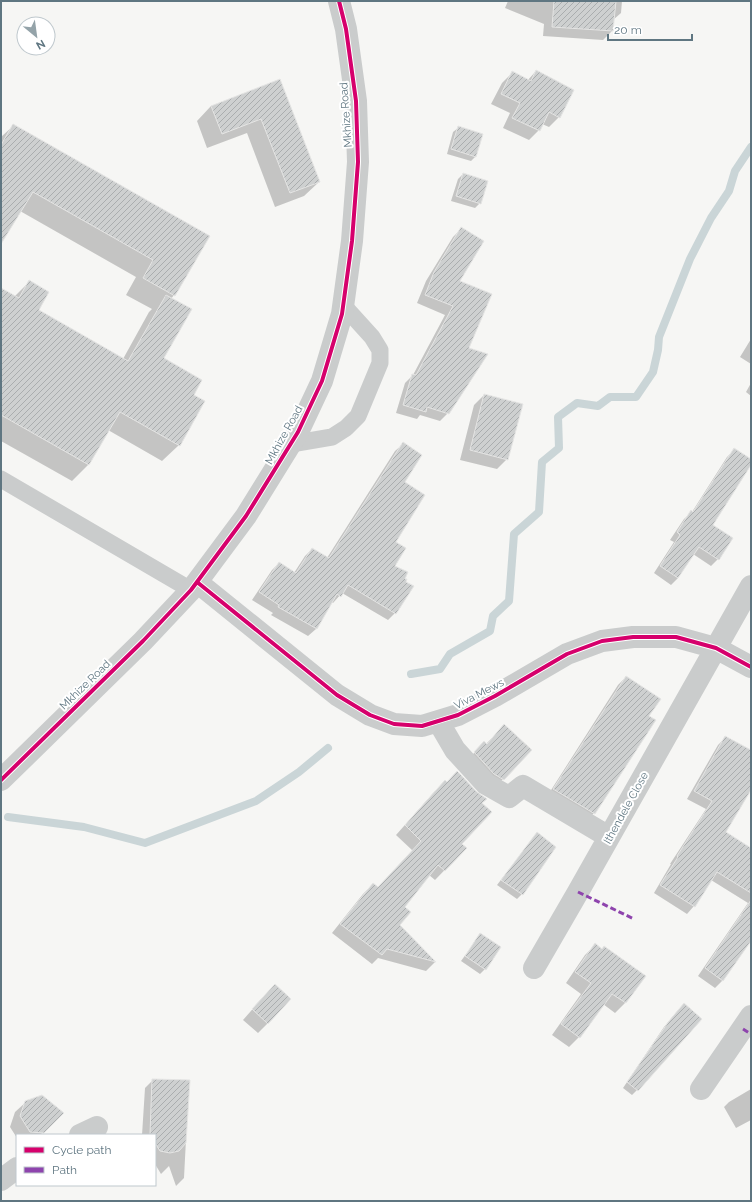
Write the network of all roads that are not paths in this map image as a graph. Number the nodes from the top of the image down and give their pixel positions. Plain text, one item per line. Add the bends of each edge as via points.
1 (339, 1) edge
2 (343, 305) junction
3 (291, 444) junction
4 (1, 479) edge
5 (194, 586) junction
6 (751, 586) edge
7 (716, 648) junction
8 (751, 667) edge
9 (438, 721) junction
10 (1, 780) edge
11 (609, 837) junction
12 (534, 968) dead end
13 (751, 1016) edge
14 (701, 1089) dead end
15 (16, 1169) edge
16 (1, 1180) edge

1 - 2 street, Mkhize Road via 346,29 356,101 358,162 352,241
2 - 3 street, Mkhize Road via 322,381
2 - 3 lane via 372,337 380,350 380,363 358,416 346,428 332,437
3 - 5 street, Mkhize Road via 246,516
4 - 5 lane
5 - 9 street, Viva Mews via 337,695 370,715 394,724 422,726
5 - 10 street, Mkhize Road via 143,641
6 - 7 street, Ithendele Close
7 - 8 street, Viva Mews
7 - 9 street, Viva Mews via 676,637 633,637 602,641 567,654 458,716
7 - 11 street, Ithendele Close
9 - 11 street via 454,750 486,784 509,797 523,786
11 - 12 street, Ithendele Close
13 - 14 street
15 - 16 street

